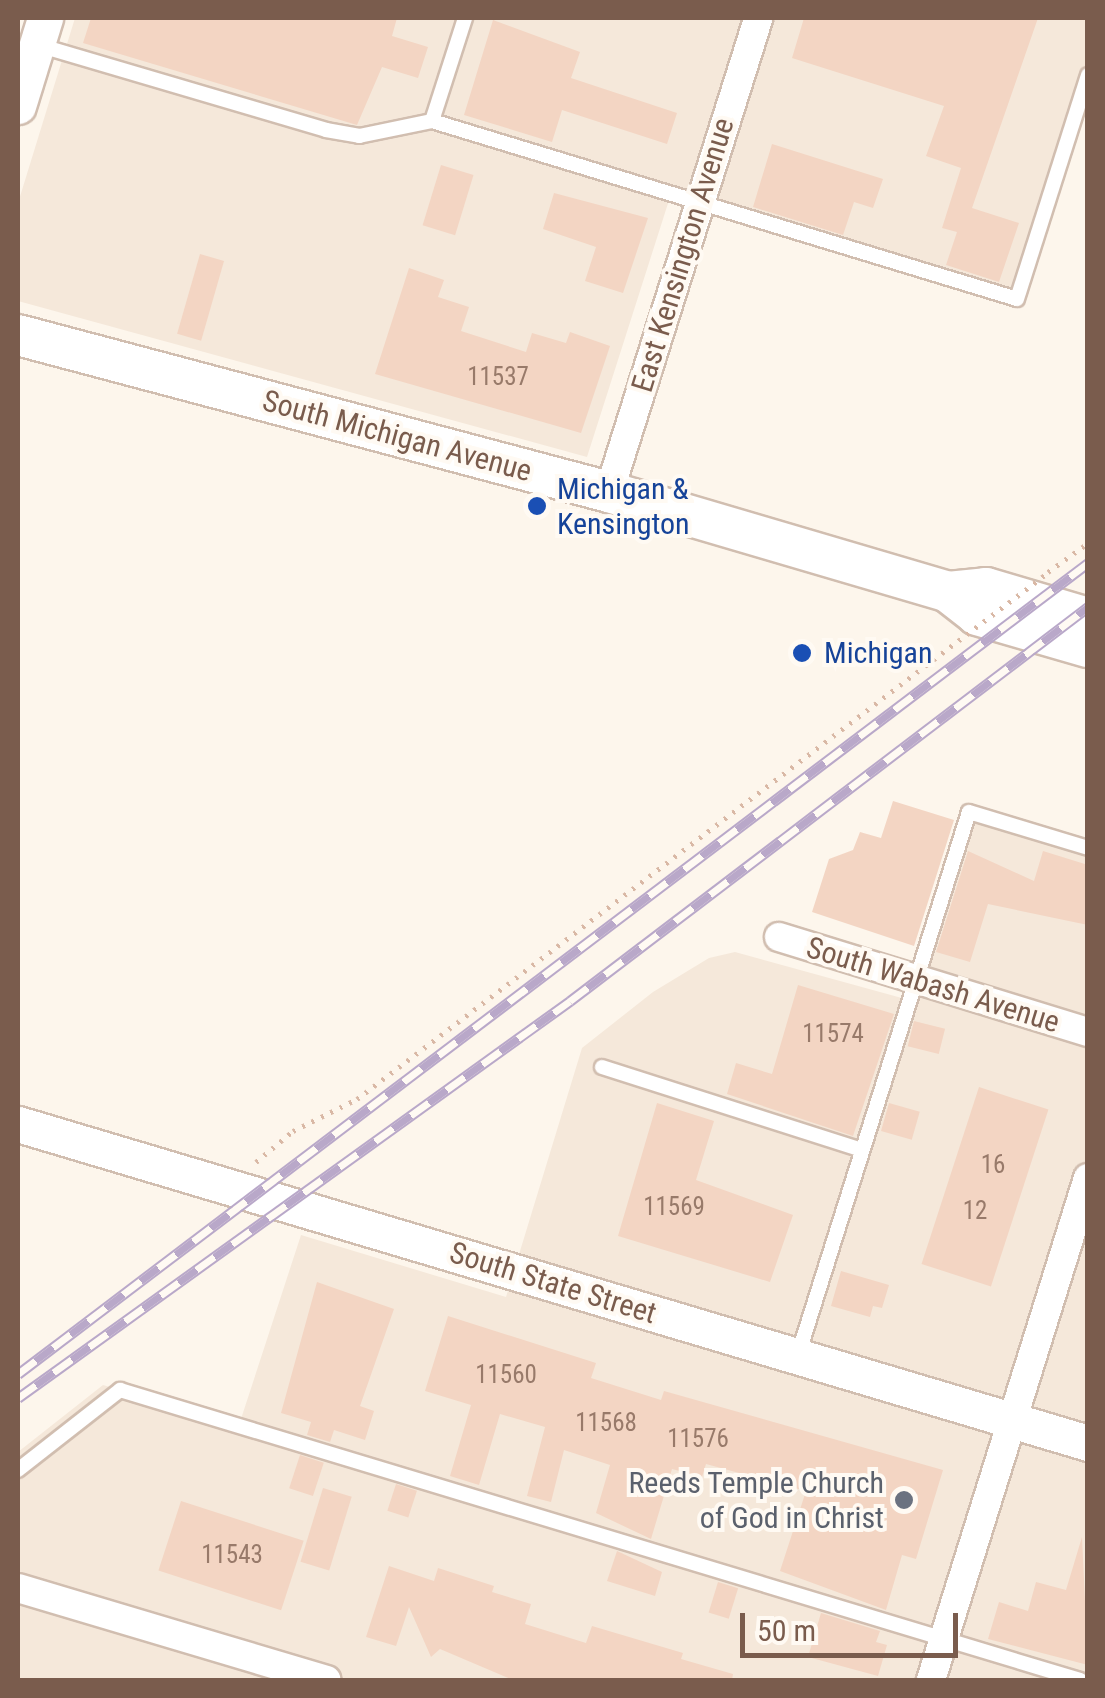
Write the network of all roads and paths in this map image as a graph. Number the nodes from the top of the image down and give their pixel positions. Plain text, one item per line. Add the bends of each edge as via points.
1 (466, 18) edge
2 (758, 18) edge
3 (41, 31) edge
4 (1088, 75) edge
5 (18, 106) edge
6 (432, 121) junction
7 (700, 203) junction
8 (18, 335) edge
9 (609, 492) junction
10 (1088, 543) edge
11 (948, 592) junction
12 (1088, 618) edge
13 (1088, 647) edge
14 (1088, 848) edge
15 (779, 937) dead end
16 (916, 979) junction
17 (1088, 1032) edge
18 (602, 1067) dead end
19 (18, 1124) edge
20 (862, 1150) junction
21 (226, 1186) junction
22 (1085, 1192) edge
23 (798, 1356) junction
24 (1010, 1420) junction
25 (1088, 1443) edge
26 (18, 1470) edge
27 (18, 1588) edge
28 (943, 1639) junction
29 (327, 1680) edge
30 (931, 1680) edge
31 (1080, 1680) edge

1 - 6 lane
2 - 7 street, East Kensington Avenue
3 - 5 street
3 - 6 lane via 326,130 360,136
4 - 7 lane via 1016,299
6 - 7 lane
7 - 9 street, East Kensington Avenue
8 - 9 main road, South Michigan Avenue
9 - 11 main road, South Michigan Avenue
10 - 21 path, bridge via 357,1099 293,1131
11 - 12 main road, South Michigan Avenue via 986,588
11 - 13 main road, South Michigan Avenue via 978,615
14 - 16 lane via 969,812
15 - 16 street, South Wabash Avenue
16 - 17 street, South Wabash Avenue
16 - 20 lane
18 - 20 lane
19 - 21 street, South State Street
20 - 23 lane
21 - 23 street, South State Street
22 - 24 street
23 - 24 street, South State Street
24 - 25 street, South State Street
24 - 28 street
26 - 28 lane via 120,1390
27 - 29 street
28 - 30 street
28 - 31 lane

